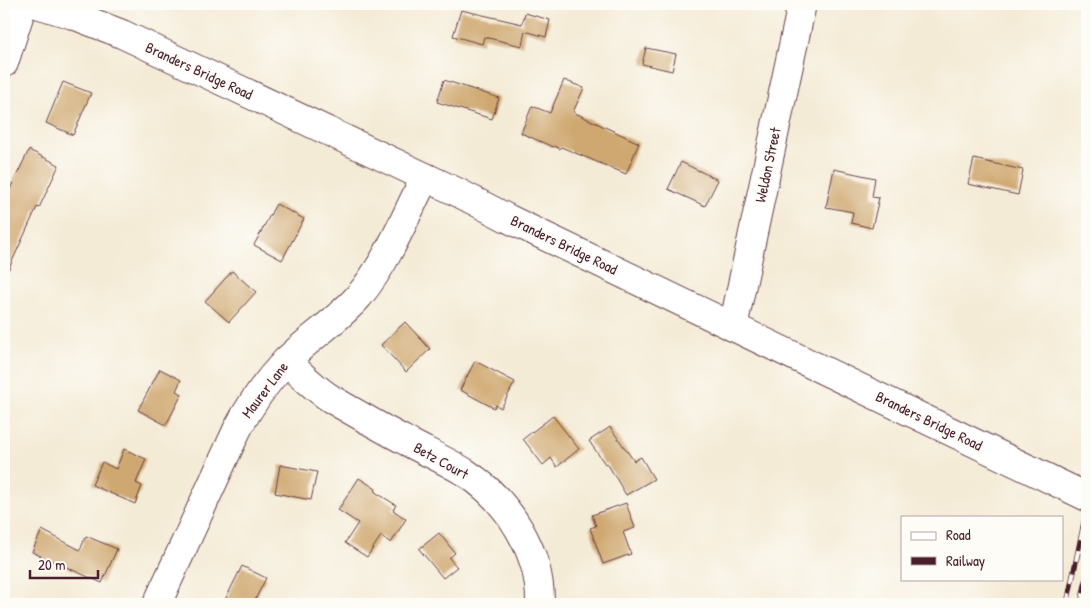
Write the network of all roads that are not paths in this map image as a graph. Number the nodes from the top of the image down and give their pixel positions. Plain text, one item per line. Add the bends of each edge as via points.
1 (23, 4) edge
2 (37, 4) edge
3 (802, 4) edge
4 (4, 63) edge
5 (425, 177) junction
6 (733, 327) junction
7 (286, 361) junction
8 (1087, 497) edge
9 (157, 604) edge
10 (540, 604) edge

1 - 4 street
2 - 5 street, Branders Bridge Road via 122,34
3 - 6 street, Weldon Street
5 - 6 street, Branders Bridge Road
5 - 7 street, Maurer Lane via 382,265 340,315
6 - 8 street, Branders Bridge Road
7 - 9 street, Maurer Lane via 269,380 237,430
7 - 10 street, Betz Court via 330,398 467,474 490,492 522,535 534,562

